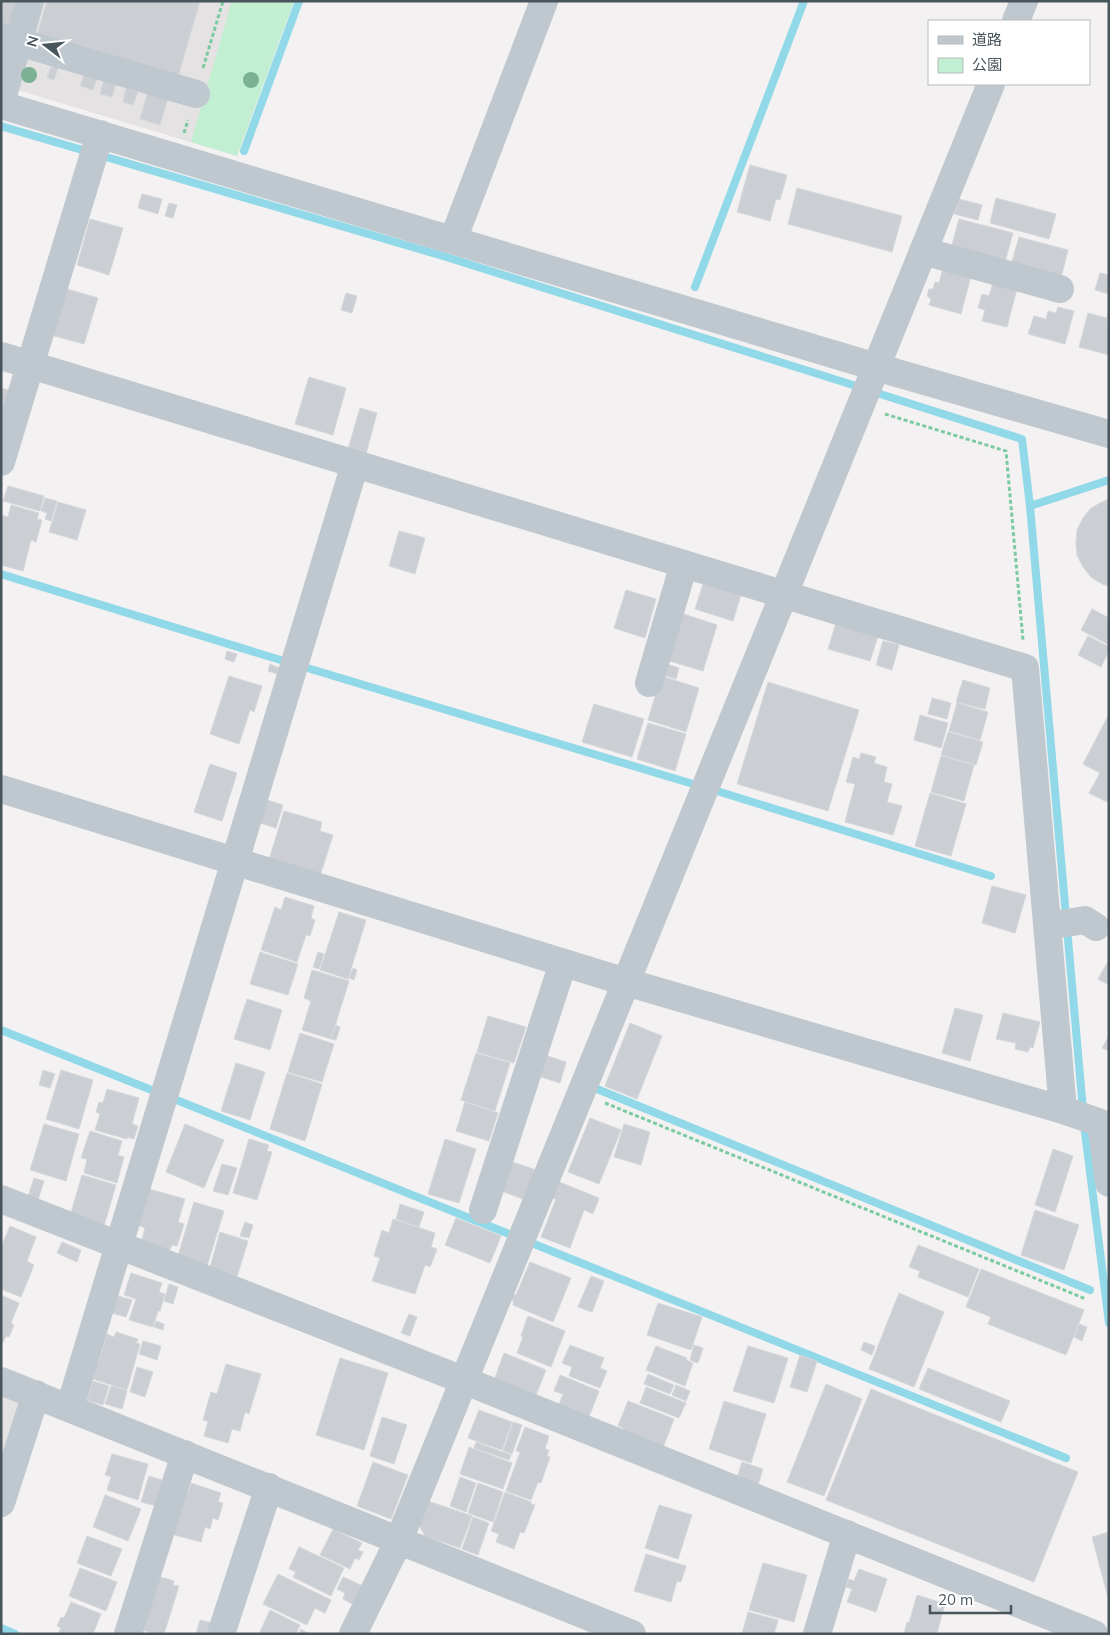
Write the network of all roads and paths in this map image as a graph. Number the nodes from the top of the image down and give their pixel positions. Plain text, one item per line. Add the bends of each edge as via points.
1 (30, 1) edge
2 (544, 1) edge
3 (1024, 1) edge
4 (1016, 20) edge
5 (10, 40) edge
6 (990, 85) edge
7 (196, 94) dead end
8 (1, 104) edge
9 (95, 149) junction
10 (452, 240) junction
11 (923, 251) junction
12 (1060, 289) dead end
13 (1, 356) edge
14 (31, 364) junction
15 (876, 367) junction
16 (860, 407) junction
17 (1109, 434) edge
18 (1, 462) edge
19 (355, 464) junction
20 (684, 564) junction
21 (784, 594) junction
22 (1025, 668) junction
23 (649, 683) dead end
24 (1, 789) edge
25 (235, 861) junction
26 (1084, 923) edge
27 (563, 963) junction
28 (626, 982) junction
29 (580, 1093) junction
30 (1066, 1111) junction
31 (1109, 1183) edge
32 (1, 1199) edge
33 (483, 1210) dead end
34 (118, 1245) junction
35 (1086, 1298) dead end
36 (463, 1380) junction
37 (1, 1381) edge
38 (36, 1394) junction
39 (70, 1407) junction
40 (185, 1454) junction
41 (269, 1487) junction
42 (1, 1504) edge
43 (847, 1534) junction
44 (399, 1540) junction
45 (128, 1634) edge
46 (221, 1634) edge
47 (353, 1634) edge
48 (632, 1634) edge
49 (817, 1634) edge
50 (1094, 1634) edge

1 - 5 street
2 - 10 street
3 - 4 street
5 - 7 street
5 - 8 street
6 - 11 street
8 - 9 street
9 - 10 street
9 - 14 street
10 - 15 street
11 - 12 street
11 - 15 street
13 - 14 street
14 - 18 street
14 - 19 street
15 - 16 street
15 - 17 street
16 - 21 street
16 - 22 path via 1006,451
19 - 20 street
19 - 25 street
20 - 21 street
20 - 23 street
21 - 22 street
21 - 28 street
22 - 26 street
24 - 25 street
25 - 27 street
25 - 34 street
26 - 30 street
27 - 28 street
27 - 33 street
28 - 29 street
28 - 30 street
29 - 35 path
29 - 36 street
30 - 31 street via 1101,1123
32 - 34 street
34 - 36 street
34 - 39 street
36 - 43 street
36 - 44 street
37 - 38 street
38 - 39 street
38 - 42 street
39 - 40 street
40 - 41 street
40 - 45 street
41 - 44 street
41 - 46 street
43 - 49 street
43 - 50 street
44 - 47 street
44 - 48 street

